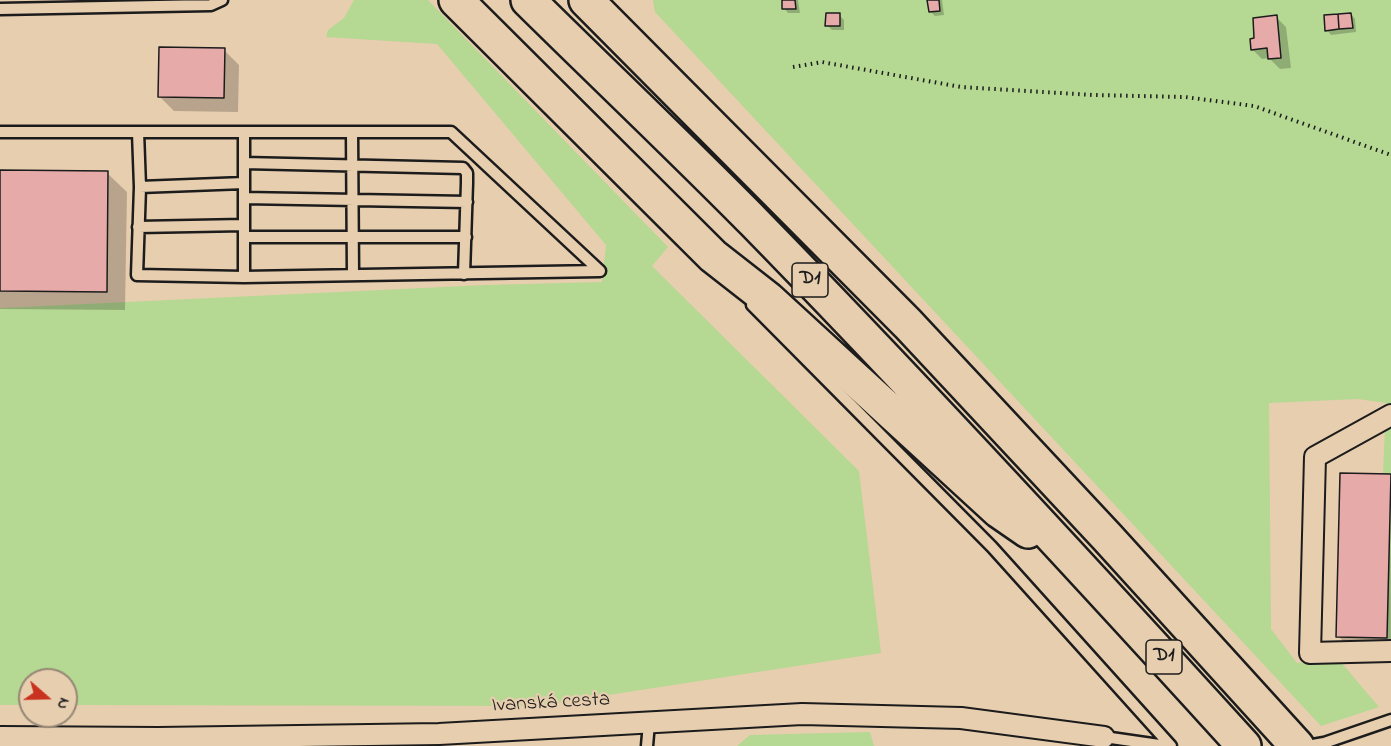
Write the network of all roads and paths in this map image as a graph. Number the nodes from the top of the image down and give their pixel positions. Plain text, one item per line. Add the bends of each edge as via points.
1 (222, 0) edge
2 (456, 0) edge
3 (528, 0) edge
4 (586, 0) edge
5 (0, 9) edge
6 (793, 67) dead end
7 (0, 132) edge
8 (138, 132) junction
9 (352, 132) junction
10 (244, 133) junction
11 (1391, 155) edge
12 (244, 163) junction
13 (351, 165) junction
14 (244, 183) junction
15 (140, 187) junction
16 (244, 198) junction
17 (352, 200) junction
18 (467, 202) junction
19 (244, 225) junction
20 (138, 226) junction
21 (244, 237) junction
22 (466, 237) junction
23 (352, 238) junction
24 (713, 256) junction
25 (464, 274) junction
26 (353, 275) junction
27 (244, 277) junction
28 (1391, 415) edge
29 (1084, 569) junction
30 (1391, 651) edge
31 (1391, 720) edge
32 (649, 723) junction
33 (0, 737) edge
34 (1104, 737) joint
35 (647, 746) edge
36 (1168, 746) edge
37 (1244, 746) edge
38 (1296, 746) edge
39 (1307, 746) edge

1 - 5 lane via 211,5
2 - 24 highway
3 - 29 highway, D1 via 769,237
4 - 38 highway, D1 via 908,324
6 - 11 path via 822,62 961,87 1185,97 1254,106
7 - 8 lane
8 - 10 lane
8 - 15 lane
9 - 10 lane
9 - 13 lane
9 - 25 lane via 451,132 600,271
10 - 12 lane
12 - 13 lane
12 - 14 lane
13 - 17 lane
13 - 18 lane via 463,168 467,173
14 - 15 lane
14 - 16 lane
15 - 20 lane
16 - 17 lane
16 - 19 lane
17 - 18 lane
17 - 23 lane
18 - 22 lane
19 - 20 lane
19 - 21 lane
20 - 27 lane via 137,275
21 - 23 lane
21 - 27 lane
22 - 23 lane
22 - 25 lane
23 - 26 lane
24 - 29 highway via 768,298 999,511
24 - 36 lane via 744,296 992,547
25 - 26 lane
26 - 27 lane
28 - 30 street via 1315,457 1310,653
29 - 37 highway, D1
31 - 39 lane
32 - 33 street, Ivanská cesta via 439,734
32 - 34 street, Ivanská cesta via 802,714 961,718
32 - 35 lane
34 - 36 lane

